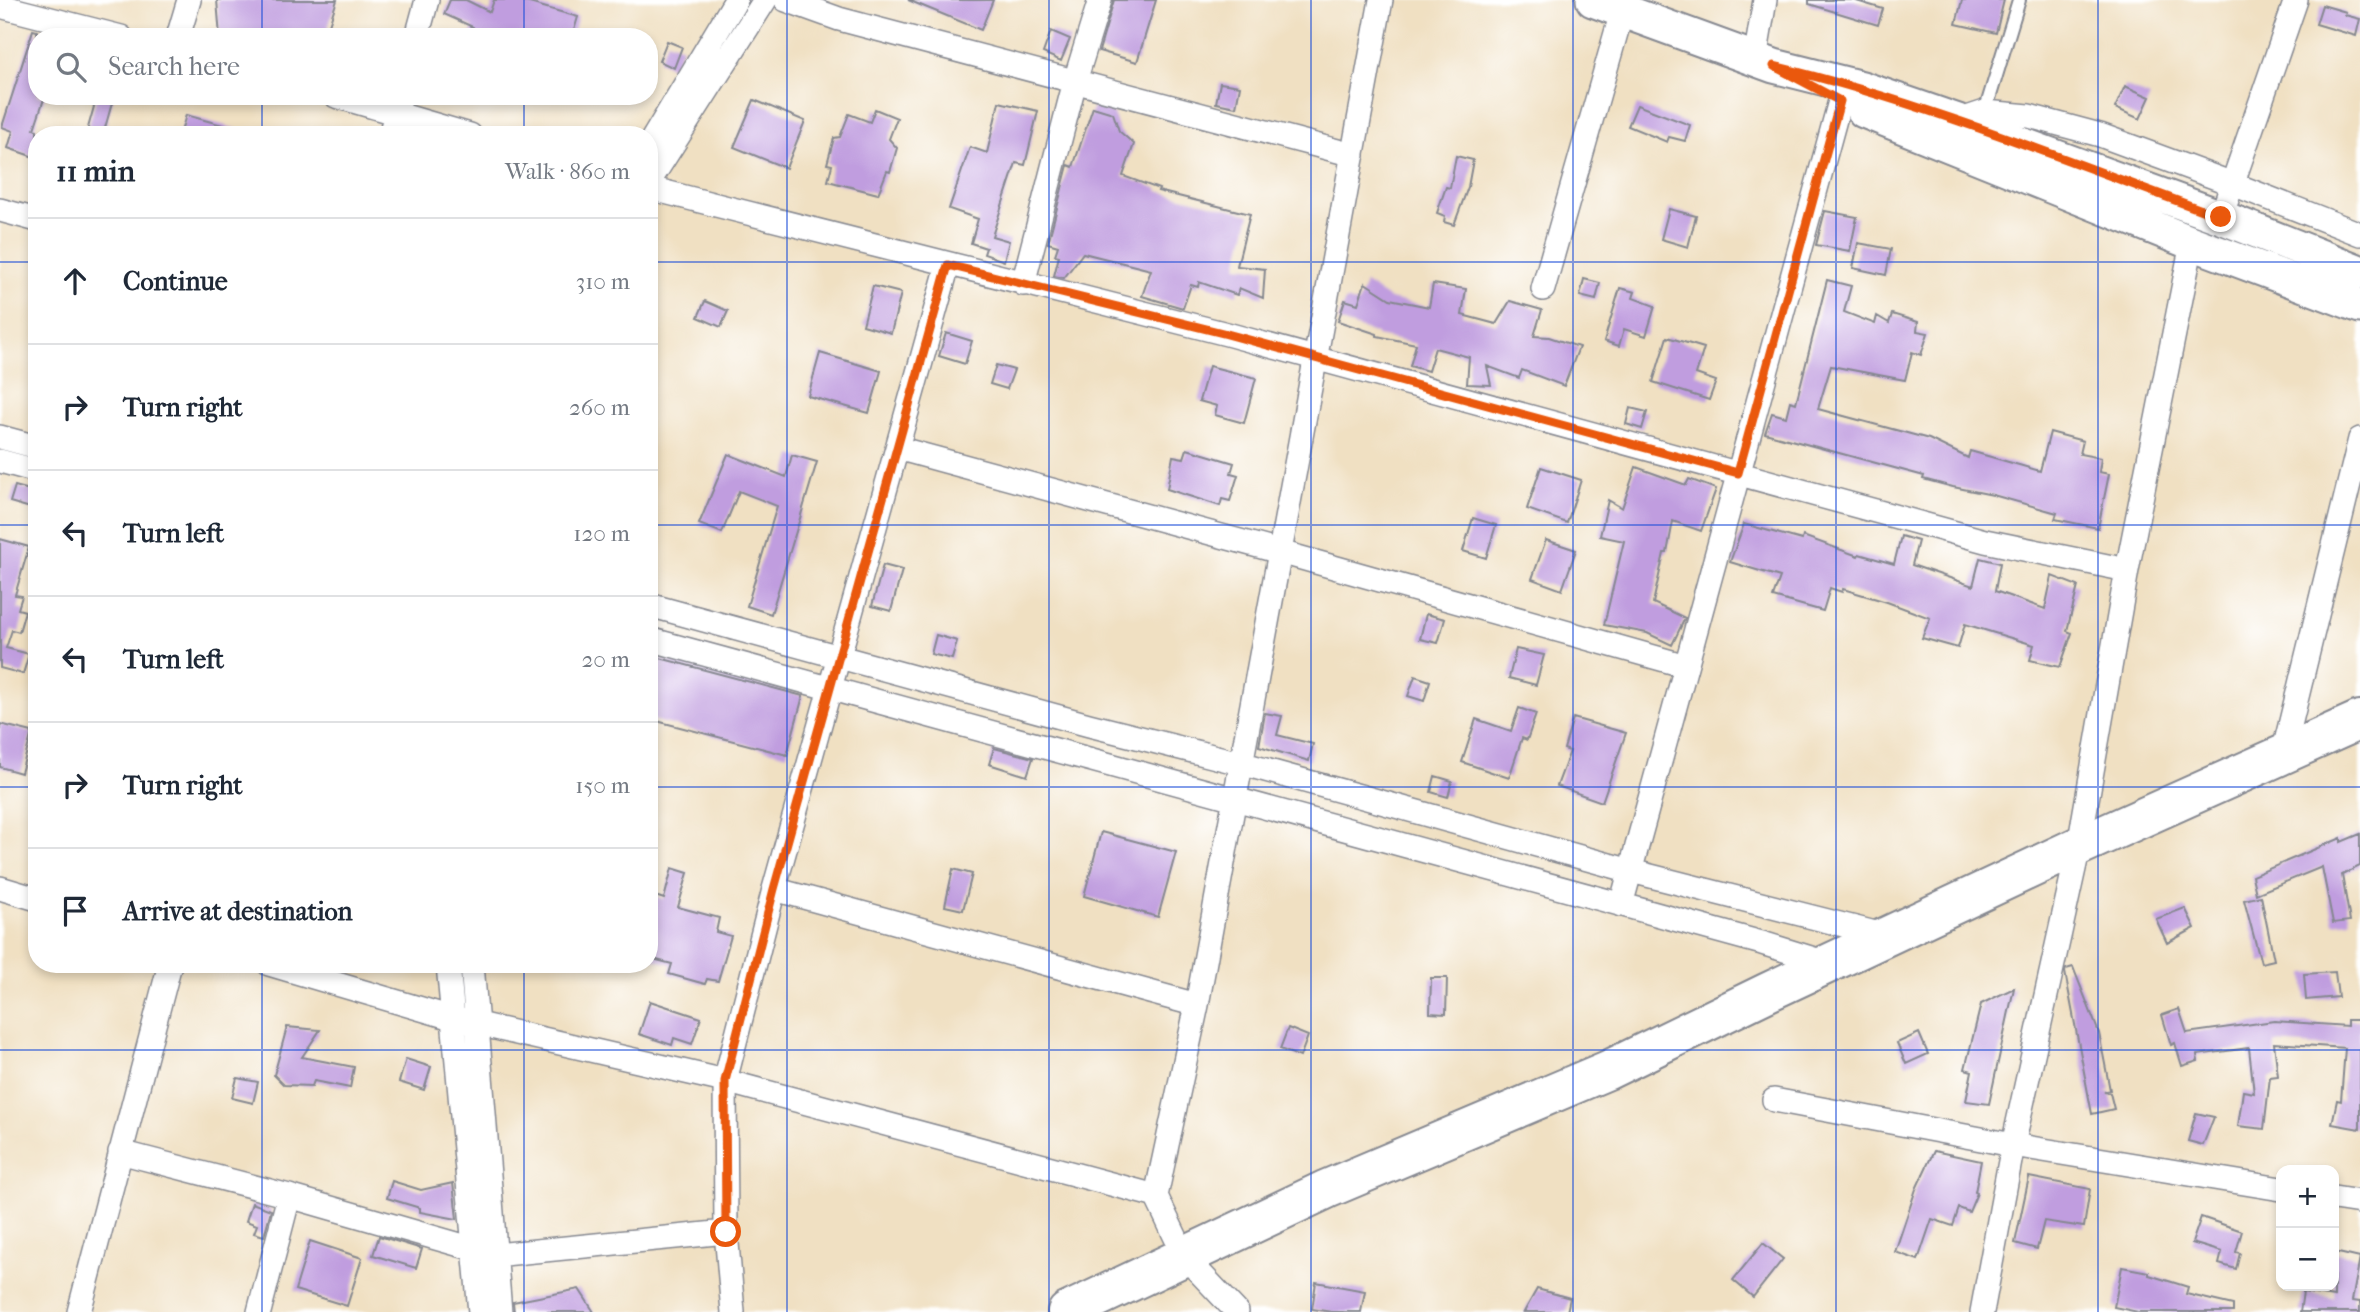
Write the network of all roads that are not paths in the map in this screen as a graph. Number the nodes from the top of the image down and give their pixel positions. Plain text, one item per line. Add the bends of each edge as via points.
1 (189, 0) edge
2 (427, 0) edge
3 (736, 0) edge
4 (765, 0) edge
5 (786, 0) edge
6 (1101, 0) edge
7 (1381, 0) edge
8 (1765, 0) edge
9 (2019, 0) edge
10 (2296, 0) edge
11 (0, 6) edge
12 (1607, 6) edge
13 (86, 28) edge
14 (181, 28) edge
15 (419, 28) edge
16 (1765, 63) junction
17 (1075, 81) junction
18 (1840, 101) junction
19 (364, 105) edge
20 (396, 115) edge
21 (1972, 116) junction
22 (437, 126) edge
23 (658, 130) edge
24 (1353, 155) junction
25 (658, 168) edge
26 (2233, 184) junction
27 (658, 190) edge
28 (0, 209) edge
29 (28, 217) edge
30 (2221, 217) junction
31 (2360, 234) edge
32 (2192, 243) junction
33 (948, 265) junction
34 (2360, 272) edge
35 (1023, 284) junction
36 (1543, 289) dead end
37 (2360, 306) edge
38 (1316, 358) junction
39 (0, 436) edge
40 (2360, 439) edge
41 (28, 444) edge
42 (897, 448) junction
43 (0, 461) edge
44 (28, 469) edge
45 (1738, 473) junction
46 (1280, 552) junction
47 (2127, 570) junction
48 (658, 607) edge
49 (658, 641) edge
50 (839, 657) junction
51 (1686, 666) junction
52 (830, 688) junction
53 (2360, 720) edge
54 (2283, 754) junction
55 (1240, 763) junction
56 (1234, 799) junction
57 (2079, 846) junction
58 (1630, 871) junction
59 (0, 888) edge
60 (774, 889) junction
61 (28, 896) edge
62 (1621, 905) junction
63 (1887, 936) junction
64 (1830, 964) junction
65 (168, 973) edge
66 (300, 973) edge
67 (449, 973) edge
68 (473, 973) edge
69 (1197, 1005) junction
70 (452, 1018) junction
71 (478, 1023) junction
72 (725, 1081) junction
73 (1774, 1100) dead end
74 (2013, 1145) junction
75 (120, 1152) junction
76 (2276, 1188) edge
77 (289, 1196) junction
78 (1156, 1196) junction
79 (2339, 1199) edge
80 (2360, 1202) edge
81 (726, 1232) junction
82 (485, 1253) junction
83 (1185, 1257) junction
84 (79, 1312) edge
85 (259, 1312) edge
86 (480, 1312) edge
87 (500, 1312) edge
88 (733, 1312) edge
89 (1067, 1312) edge
90 (1237, 1312) edge
91 (1982, 1312) edge

1 - 14 street
2 - 15 street
3 - 23 street
4 - 25 street
5 - 17 street via 839,19
6 - 17 street
7 - 24 street
8 - 16 street
9 - 21 lane
10 - 26 street
11 - 13 street
12 - 16 main road
12 - 36 street
16 - 18 main road
16 - 21 main road
17 - 24 street
17 - 35 street
18 - 32 main road
18 - 45 street
19 - 20 street
20 - 22 street
21 - 26 street via 2029,116 2100,135
21 - 30 main road
24 - 38 street
26 - 30 street
26 - 31 street
27 - 33 street
28 - 29 street
30 - 34 main road
32 - 37 main road
32 - 47 street
33 - 35 street
33 - 42 street
35 - 38 street
38 - 45 street
38 - 46 street
39 - 41 street
40 - 54 street
42 - 46 street
42 - 50 street
43 - 44 street
45 - 47 street via 1985,541
45 - 51 street
46 - 51 street
46 - 55 street
47 - 57 street
48 - 50 street
49 - 52 street
50 - 52 street
50 - 55 street
51 - 58 street
52 - 56 street
52 - 60 street
53 - 54 highway
54 - 57 highway
55 - 56 street
55 - 58 street
56 - 62 street
56 - 69 street
57 - 63 highway
57 - 74 street
58 - 62 street
58 - 63 street
59 - 61 street
60 - 69 street
60 - 72 street
62 - 64 street
63 - 64 highway
64 - 83 highway via 1608,1070 1327,1189
65 - 75 street
66 - 70 street
67 - 70 street
68 - 71 street
69 - 78 street
70 - 71 street
70 - 82 street
71 - 72 street
71 - 82 street
72 - 78 street
72 - 81 street
73 - 74 street
74 - 76 street
74 - 91 street
75 - 77 street
75 - 84 street
77 - 82 street
77 - 85 street
78 - 83 street
79 - 80 street
81 - 82 street
81 - 88 street
82 - 86 street
82 - 87 street
83 - 89 highway
83 - 90 street

